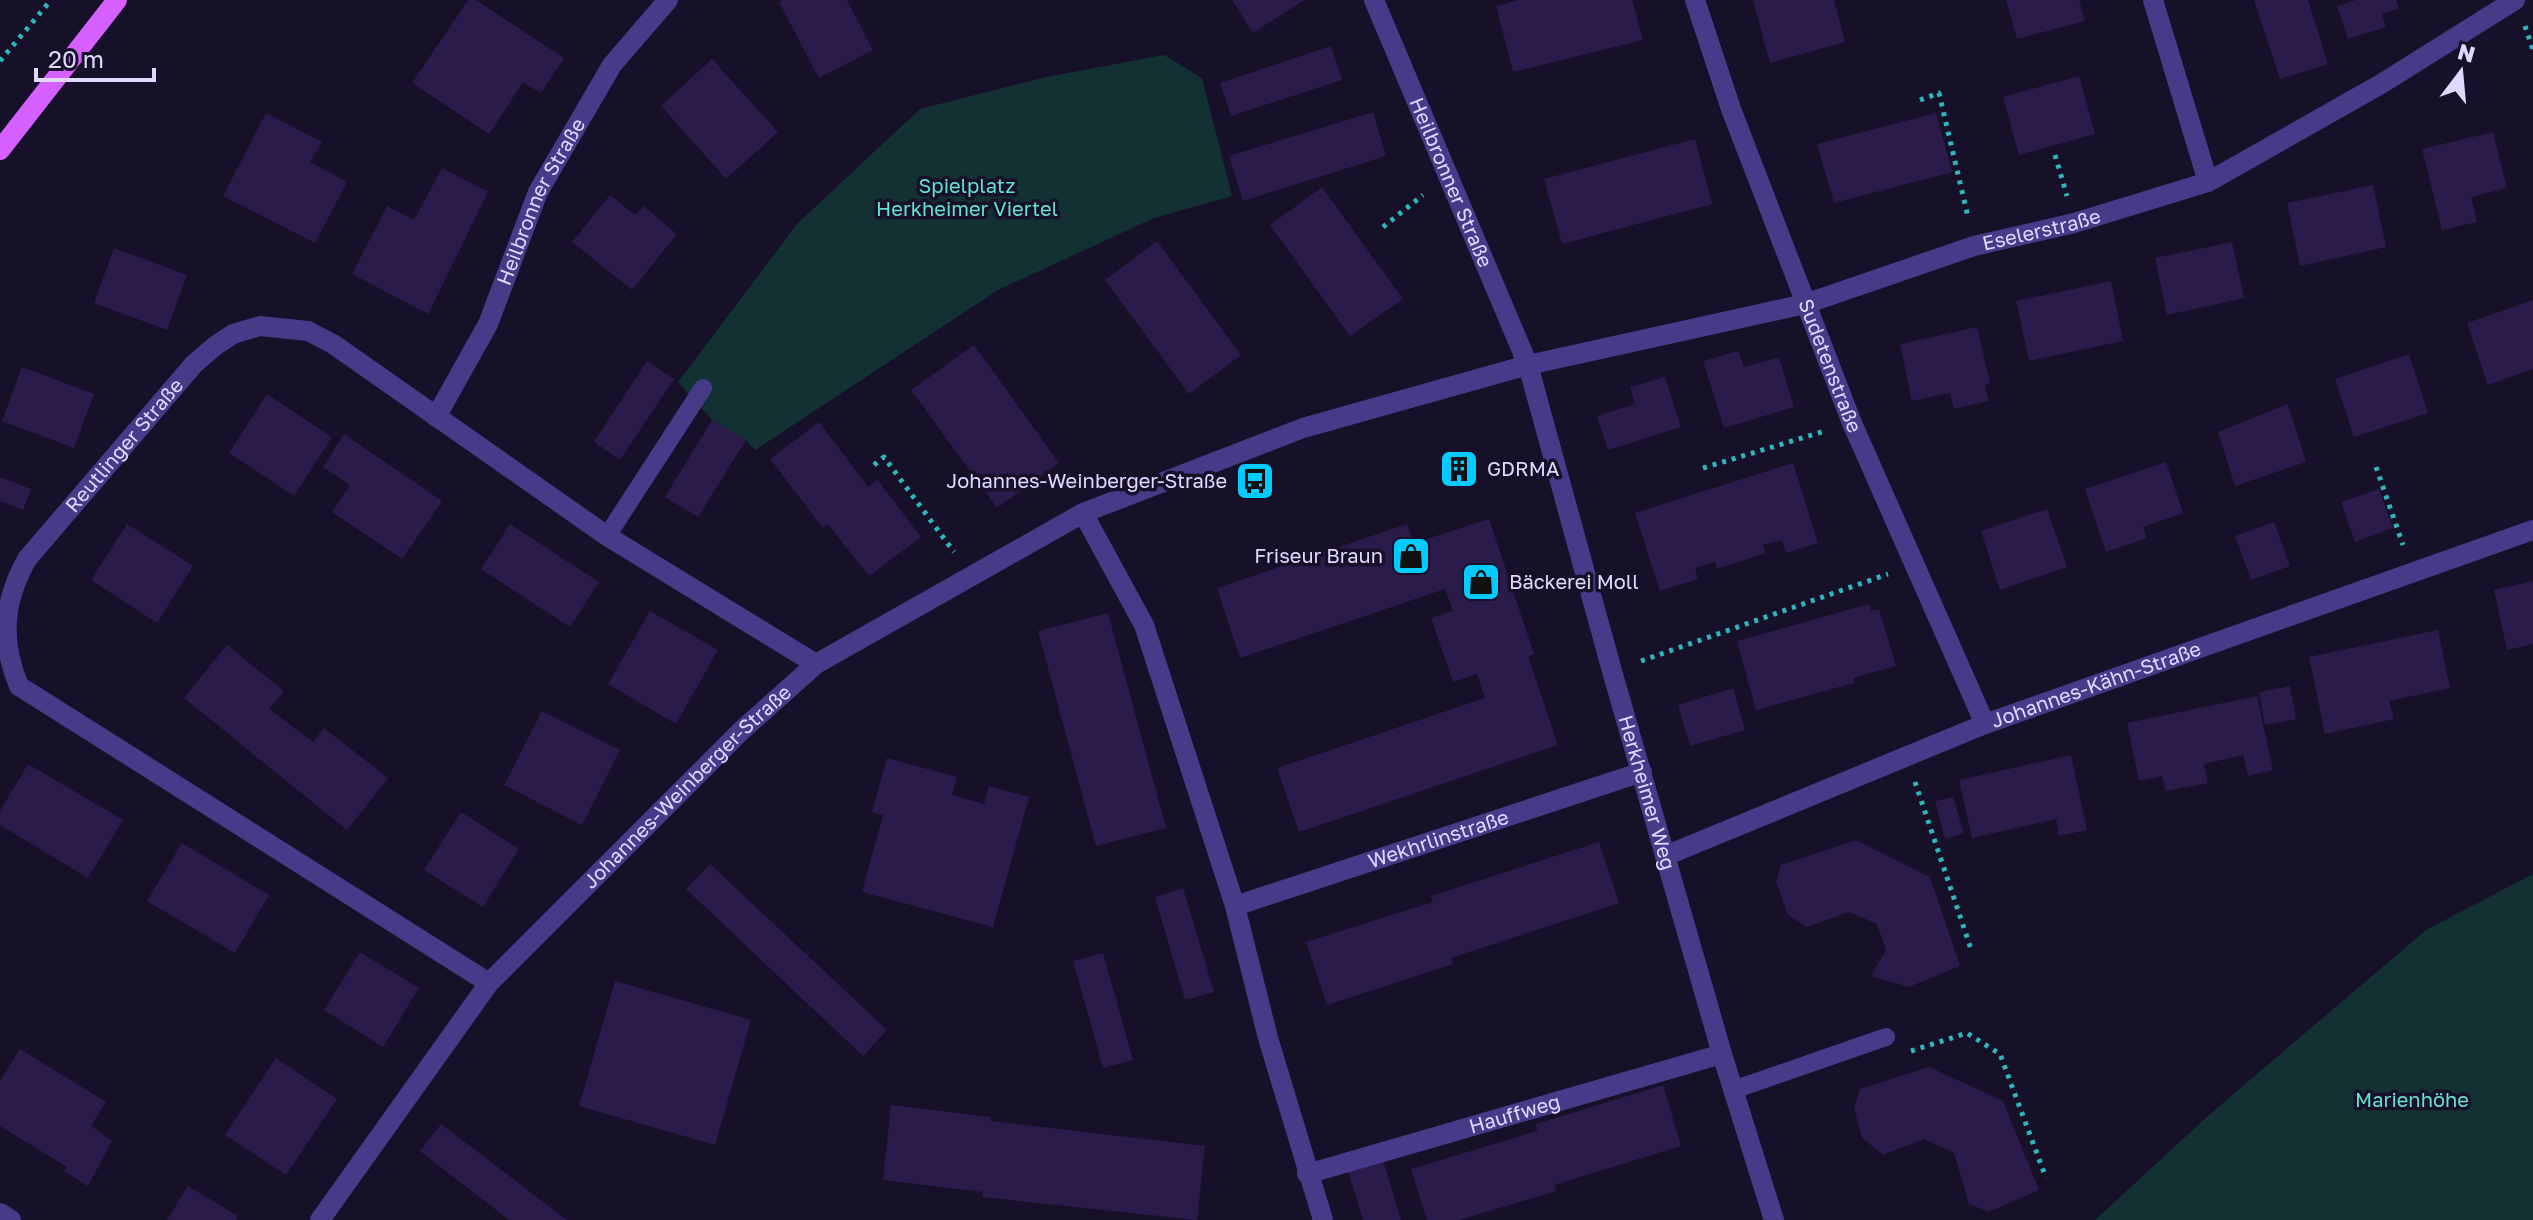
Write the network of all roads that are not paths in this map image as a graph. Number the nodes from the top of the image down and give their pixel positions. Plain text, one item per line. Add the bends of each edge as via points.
1 (117, 0) edge
2 (668, 0) edge
3 (1374, 0) edge
4 (1695, 0) edge
5 (2153, 0) edge
6 (2515, 0) edge
7 (0, 150) edge
8 (2208, 182) junction
9 (1805, 304) junction
10 (1528, 365) junction
11 (703, 388) dead end
12 (436, 417) junction
13 (1083, 513) junction
14 (2533, 530) edge
15 (607, 536) junction
16 (816, 664) junction
17 (1985, 724) junction
18 (1642, 772) junction
19 (1665, 856) junction
20 (1235, 906) junction
21 (489, 983) junction
22 (1886, 1037) dead end
23 (1722, 1054) junction
24 (1733, 1090) junction
25 (1307, 1174) junction
26 (0, 1213) edge
27 (11, 1220) edge
28 (320, 1220) edge
29 (1323, 1220) edge
30 (1774, 1220) edge

1 - 7 main road
2 - 12 street, Heilbronner Straße via 612,65 538,192 488,324
3 - 10 street, Heilbronner Straße
4 - 9 street, Sudetenstraße
5 - 8 street
6 - 8 street, Eselerstraße
8 - 9 street, Eselerstraße via 2074,223 1974,246
9 - 10 street, Eselerstraße
9 - 17 street, Sudetenstraße
10 - 13 street, Johannes-Weinberger-Straße via 1303,428
10 - 18 street, Herkheimer Weg
11 - 15 lane
12 - 15 street, Reutlinger Straße
12 - 21 street, Reutlinger Straße via 308,331 260,326 233,334 194,364 27,559 7,602 3,645 19,686
13 - 16 street, Johannes-Weinberger-Straße
13 - 20 street via 1144,625
14 - 17 street, Johannes-Kähn-Straße
15 - 16 street, Reutlinger Straße
16 - 21 street, Johannes-Weinberger-Straße via 741,731
17 - 19 street, Johannes-Kähn-Straße
18 - 19 street, Herkheimer Weg
18 - 20 street, Wekhrlinstraße
19 - 23 street, Herkheimer Weg
20 - 25 street
21 - 28 street, Johannes-Weinberger-Straße
22 - 24 lane
23 - 24 street, Herkheimer Weg
23 - 25 street, Hauffweg
24 - 30 street, Herkheimer Weg
25 - 29 street
26 - 27 street

